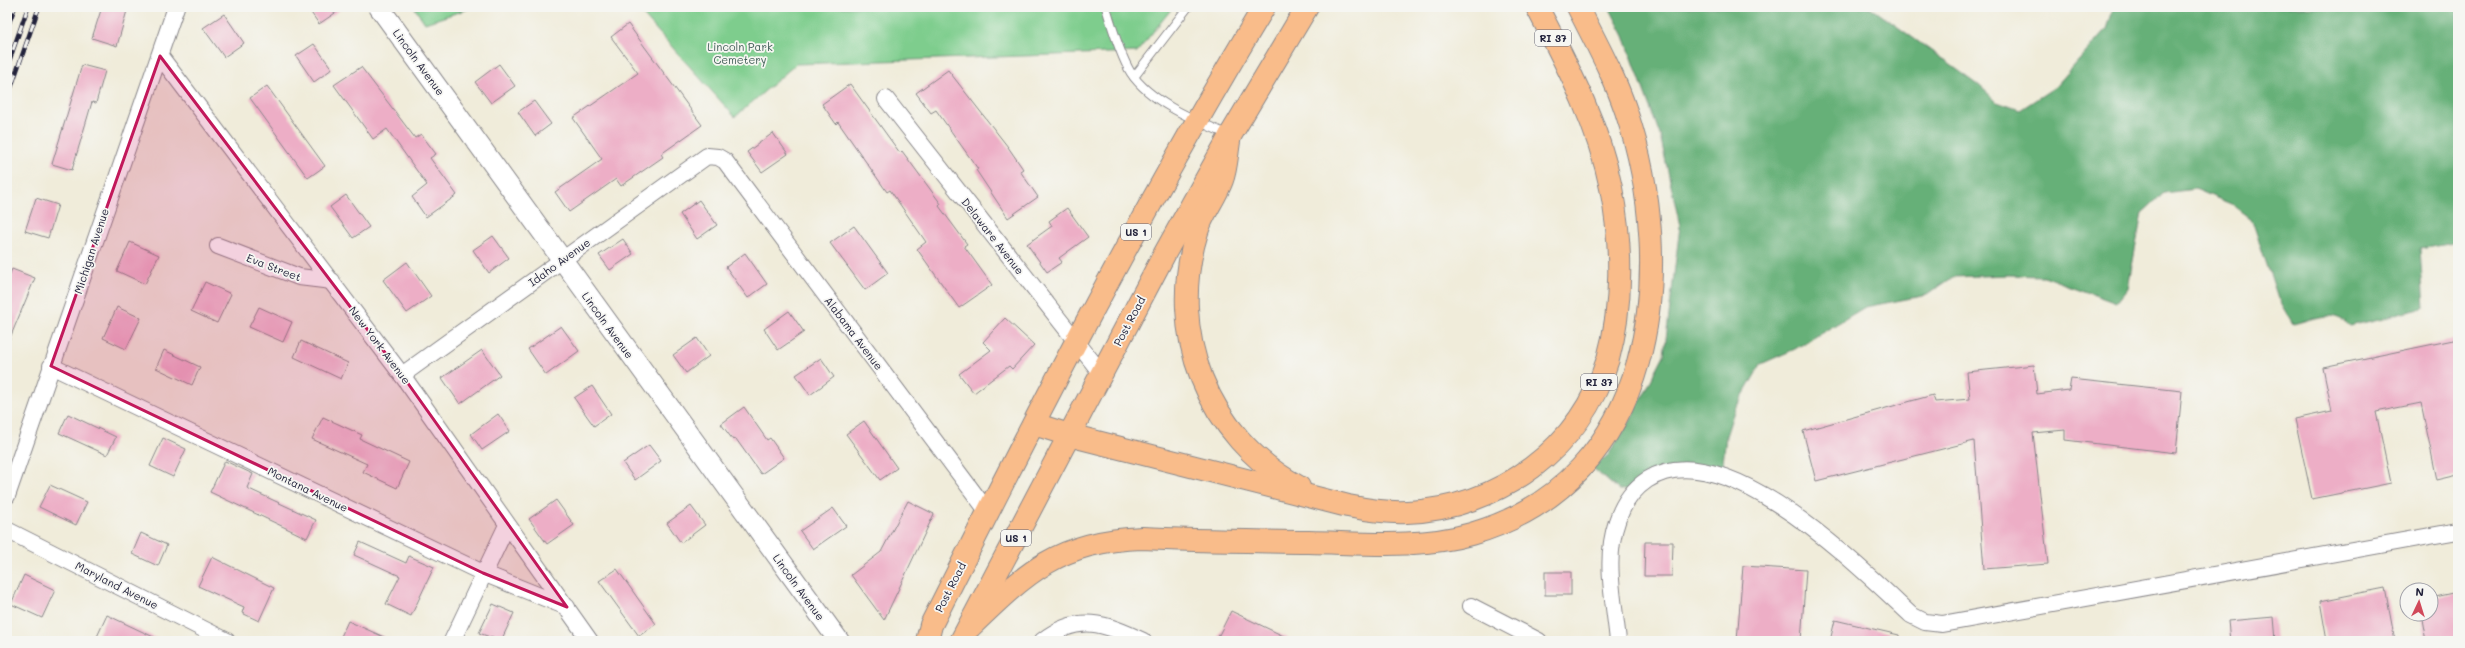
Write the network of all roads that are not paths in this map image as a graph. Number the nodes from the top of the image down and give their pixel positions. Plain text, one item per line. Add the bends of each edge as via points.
1 (176, 7) edge
2 (379, 7) edge
3 (1106, 7) edge
4 (1188, 7) edge
5 (1264, 7) edge
6 (1308, 7) edge
7 (1537, 7) edge
8 (1578, 7) edge
9 (160, 56) junction
10 (1134, 77) junction
11 (886, 99) dead end
12 (1195, 120) junction
13 (1230, 136) junction
14 (718, 157) joint
15 (218, 246) dead end
16 (561, 261) junction
17 (332, 281) junction
18 (1076, 343) junction
19 (52, 366) junction
20 (1101, 373) junction
21 (402, 375) junction
22 (1034, 424) junction
23 (1069, 435) junction
24 (7, 496) edge
25 (1329, 501) junction
26 (988, 512) junction
27 (507, 525) junction
28 (7, 530) edge
29 (2458, 531) edge
30 (484, 574) junction
31 (1471, 606) dead end
32 (567, 607) junction
33 (966, 634) edge
34 (227, 641) edge
35 (452, 641) edge
36 (590, 641) edge
37 (839, 641) edge
38 (927, 641) edge
39 (1042, 641) edge
40 (1143, 641) edge
41 (1539, 641) edge
42 (1618, 641) edge

1 - 9 street, Michigan Avenue
2 - 16 street, Lincoln Avenue
3 - 10 lane via 1130,73
4 - 10 lane
5 - 12 main road, Post Road / US 1
6 - 13 main road, Post Road / US 1
7 - 25 main road, RI 37 via 1582,98 1599,144 1612,195 1617,230 1618,301 1612,342 1601,377 1585,410 1563,439 1536,466 1502,488 1448,507 1407,512 1367,510
8 - 33 main road via 1605,61 1626,112 1646,194 1652,259 1646,332 1633,383 1602,441 1580,467 1556,490 1529,508 1484,530 1440,540 1391,544 1142,538 1108,540 1057,557 1025,575
9 - 17 street, New York Avenue
9 - 19 street, Michigan Avenue
10 - 12 lane via 1148,93
11 - 18 street, Delaware Avenue
12 - 13 lane
12 - 18 main road, Post Road / US 1
13 - 20 main road, Post Road / US 1
13 - 25 main road via 1222,180 1196,232 1189,273 1187,314 1193,358 1201,379 1224,419 1253,454 1290,482
14 - 16 street, Idaho Avenue via 707,156
14 - 26 street, Alabama Avenue via 725,161
15 - 17 street, Eva Street via 306,279
16 - 21 street, Idaho Avenue
16 - 37 street, Lincoln Avenue
17 - 21 street, New York Avenue
18 - 20 street, Delaware Avenue
18 - 22 main road, Post Road / US 1
19 - 24 street, Michigan Avenue
19 - 30 street, Montana Avenue
20 - 23 main road, Post Road / US 1
21 - 27 street, New York Avenue
22 - 23 main road
22 - 26 main road, Post Road / US 1
23 - 25 main road
23 - 33 main road, Post Road / US 1
26 - 38 main road, Post Road / US 1 via 931,625
27 - 30 street
27 - 32 street, New York Avenue
28 - 34 street, Maryland Avenue
29 - 42 street via 1942,624 1925,622 1911,615 1833,543 1788,509 1745,487 1716,476 1675,469 1662,472 1639,485 1629,496 1616,525 1611,558
30 - 32 street, Montana Avenue
30 - 35 street
31 - 41 street
32 - 36 street, New York Avenue
39 - 40 street via 1054,631 1071,625 1095,622 1116,628

